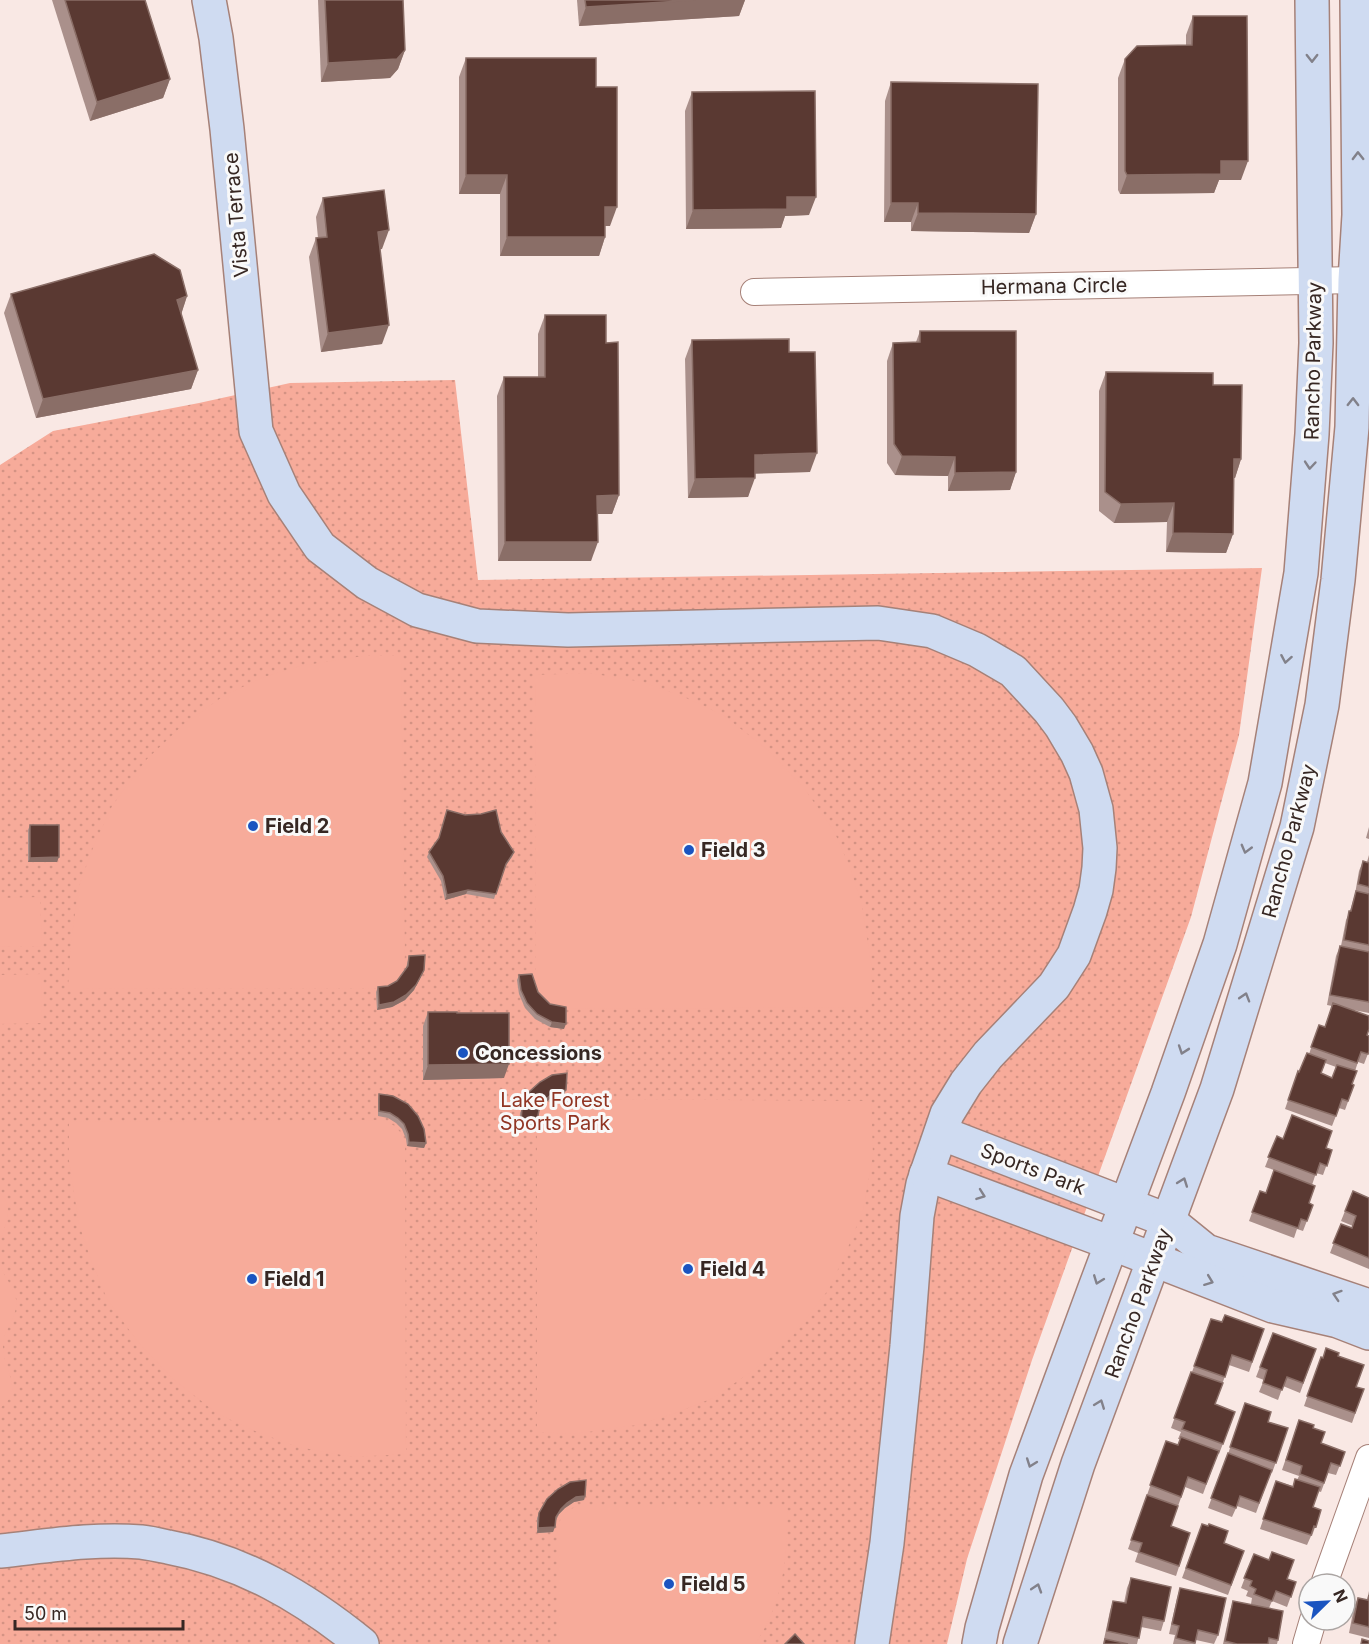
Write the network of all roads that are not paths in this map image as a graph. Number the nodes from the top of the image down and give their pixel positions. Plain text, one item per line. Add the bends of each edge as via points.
1 (209, 0) edge
2 (1312, 0) edge
3 (1357, 0) edge
4 (1355, 280) junction
5 (1315, 281) junction
6 (754, 292) dead end
7 (941, 1133) junction
8 (926, 1174) junction
9 (1126, 1205) junction
10 (1169, 1221) junction
11 (1111, 1243) junction
12 (1155, 1260) junction
13 (1369, 1306) edge
14 (1369, 1333) edge
15 (1369, 1458) edge
16 (0, 1551) edge
17 (1328, 1572) edge
18 (362, 1644) edge
19 (872, 1644) edge
20 (979, 1644) edge
21 (1020, 1644) edge

1 - 7 street, Vista Terrace via 227,129 256,431 284,494 320,546 367,583 417,610 477,626 568,630 878,623 933,631 1013,671 1061,726 1086,773 1096,809 1100,848 1096,890 1074,955 1053,986 966,1083 947,1114
2 -> 5 street, Rancho Parkway
4 -> 3 street, Rancho Parkway via 1359,215
4 - 5 street, Hermana Circle
10 -> 4 street, Rancho Parkway via 1218,1089 1297,827 1322,705 1352,427
5 - 6 street, Hermana Circle
5 -> 9 street, Rancho Parkway via 1312,434 1301,573 1265,783 1220,944
7 - 8 street, Vista Terrace
7 - 9 street, Sports Park
8 -> 11 street
8 - 19 street, Vista Terrace via 917,1216 887,1543
9 - 10 street, Sports Park
9 - 11 street, Rancho Parkway
10 - 12 street, Rancho Parkway
13 -> 10 street, Sports Park via 1206,1251
11 - 12 street
11 -> 20 street, Rancho Parkway via 1026,1475
12 -> 14 street via 1273,1306 1338,1321
21 -> 12 street, Rancho Parkway via 1078,1464
15 - 17 street
16 - 18 street via 106,1541 143,1542 184,1550 255,1574 338,1624

